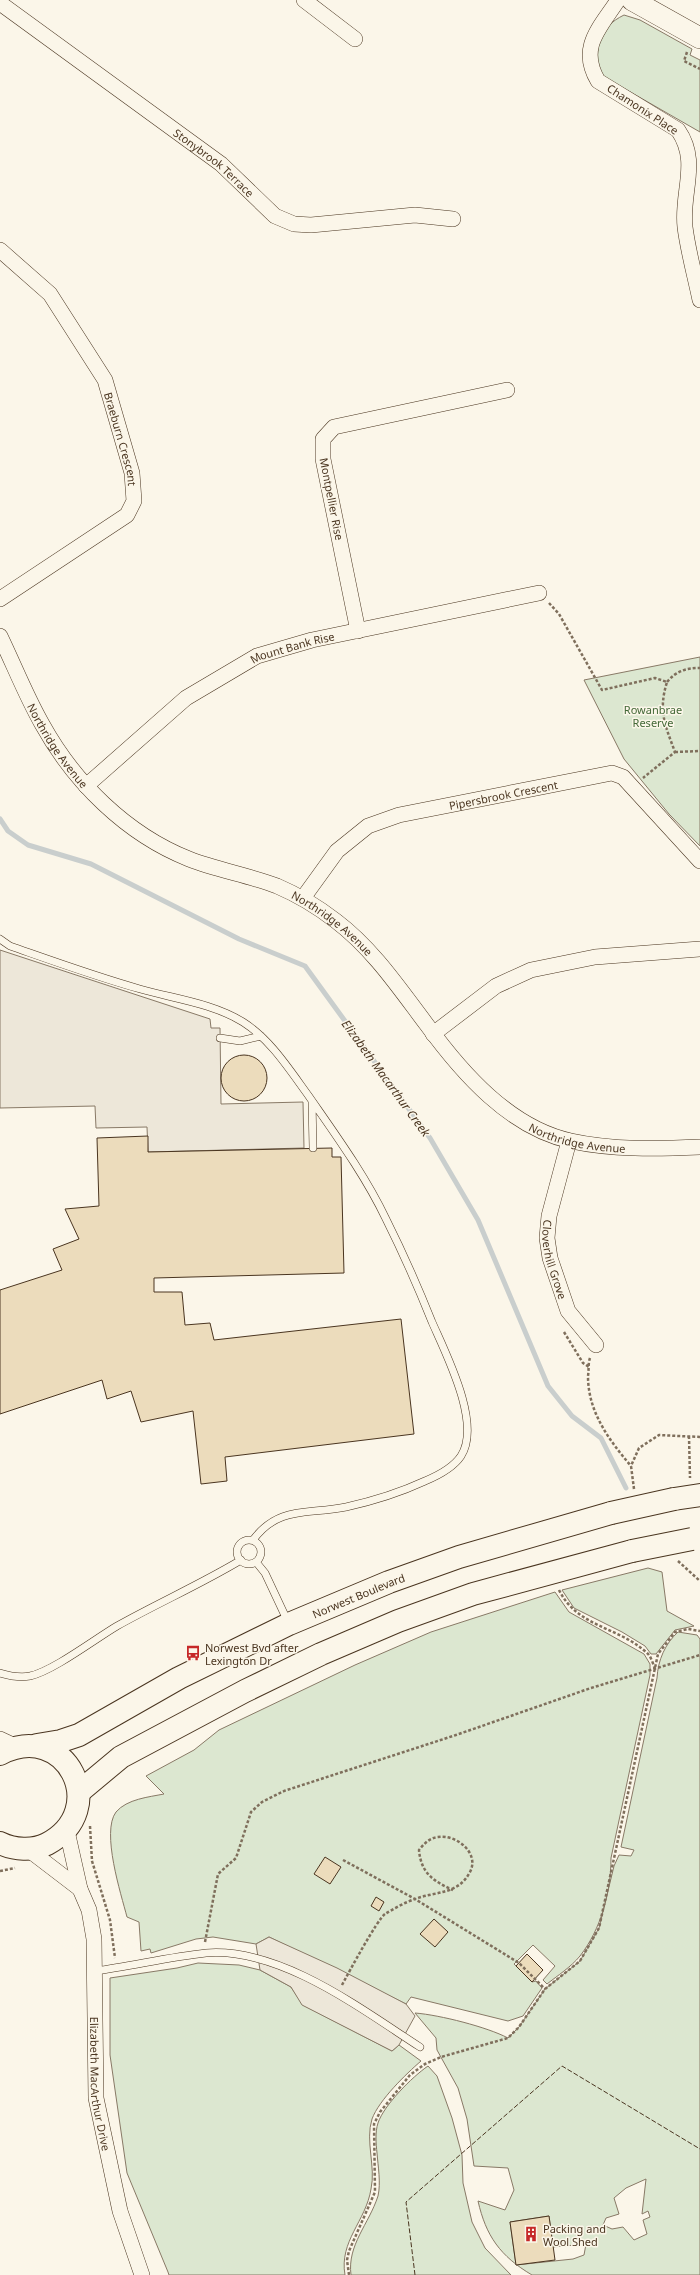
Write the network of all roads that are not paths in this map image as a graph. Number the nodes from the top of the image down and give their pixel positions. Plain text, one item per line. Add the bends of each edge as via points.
1 (304, 0) edge
2 (618, 0) edge
3 (632, 0) edge
4 (4, 7) edge
5 (700, 38) edge
6 (355, 39) dead end
7 (453, 219) dead end
8 (0, 250) edge
9 (700, 300) edge
10 (507, 390) dead end
11 (539, 593) road end
12 (0, 598) edge
13 (358, 631) junction
14 (0, 636) edge
15 (86, 786) junction
16 (700, 862) edge
17 (303, 898) junction
18 (0, 939) edge
19 (700, 949) edge
20 (433, 1034) junction
21 (261, 1036) junction
22 (220, 1038) dead end
23 (312, 1101) junction
24 (569, 1141) junction
25 (700, 1147) edge
26 (313, 1148) dead end
27 (596, 1345) road end
28 (688, 1497) edge
29 (696, 1538) edge
30 (253, 1540) junction
31 (241, 1560) junction
32 (256, 1562) junction
33 (289, 1624) junction
34 (0, 1673) edge
35 (13, 1746) edge
36 (79, 1792) junction
37 (67, 1831) junction
38 (11, 1848) edge
39 (80, 1889) junction
40 (95, 1971) junction
41 (420, 2047) dead end
42 (142, 2275) edge

1 - 6 street
2 - 9 street, Chamonix Place via 591,41 591,70 598,80 678,130 687,141 691,167 685,227
3 - 5 street
4 - 7 street, Stonybrook Terrace via 221,164 275,216 294,224 311,225 415,215
8 - 12 street, Braeburn Crescent via 50,294 105,380 132,473 134,501 126,515
10 - 13 street, Montpellier Rise via 334,427 323,439 323,459
11 - 13 street, Mount Bank Rise
13 - 15 street, Mount Bank Rise via 312,640 257,656 186,698
14 - 15 street, Northridge Avenue via 42,724 66,762
15 - 17 street, Northridge Avenue via 119,817 148,839 189,859 275,886
16 - 17 street, Pipersbrook Crescent via 623,777 612,773 399,814 368,826 337,851
17 - 20 street, Northridge Avenue via 368,948
18 - 21 lane via 10,946 85,972 221,1011 244,1022
19 - 20 street via 595,957 531,970 496,986
20 - 24 street, Northridge Avenue via 458,1066 487,1096 529,1124
21 - 22 lane via 240,1041
21 - 23 lane
23 - 26 lane
23 - 30 lane via 385,1217 410,1269 452,1368 467,1419 467,1442 459,1459 418,1484 366,1503 283,1516 268,1524
24 - 25 street, Northridge Avenue via 607,1146
24 - 27 street, Cloverhill Grove via 549,1216 547,1238 550,1258 568,1311
28 - 33 main road, Norwest Boulevard, bridge via 611,1512 460,1557 388,1582
29 - 36 main road, bridge via 632,1551 473,1594 398,1621 321,1654 245,1691 121,1757
30 - 31 lane via 245,1541 239,1546 238,1554
30 - 32 lane via 261,1548 261,1556
31 - 32 lane via 249,1564
31 - 34 lane via 31,1676 14,1677
32 - 33 lane via 265,1573
33 - 35 main road, Norwest Boulevard via 178,1678 79,1735 61,1741
35 - 36 main road via 57,1754 68,1764
36 - 37 main road via 76,1815
37 - 38 main road via 42,1847
37 - 39 street, Elizabeth MacArthur Drive
38 - 39 street
39 - 40 street, Elizabeth MacArthur Drive via 92,1924
40 - 41 lane via 204,1954 246,1956 302,1974
40 - 42 street, Elizabeth MacArthur Drive via 96,2098 120,2211

